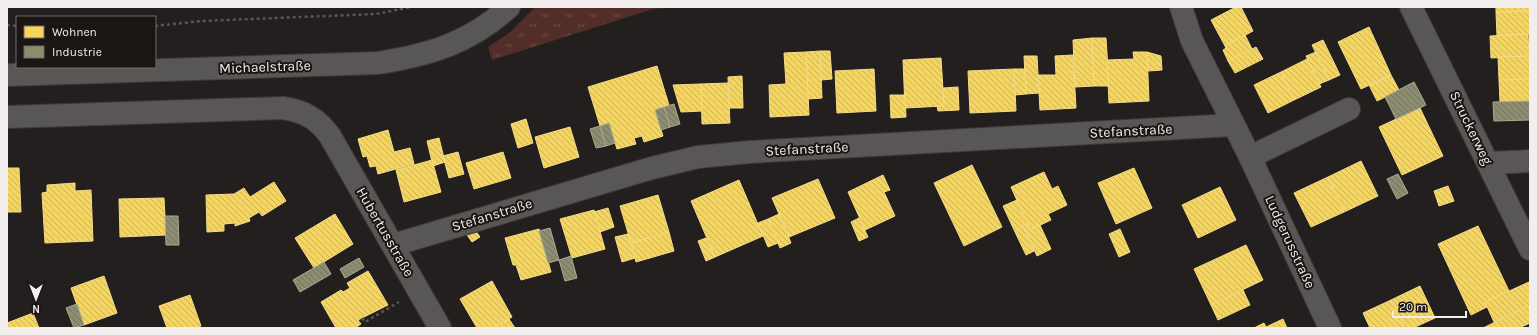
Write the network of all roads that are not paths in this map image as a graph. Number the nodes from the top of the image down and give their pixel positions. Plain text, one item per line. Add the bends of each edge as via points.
1 (508, 7) edge
2 (1181, 7) edge
3 (1411, 7) edge
4 (7, 75) edge
5 (1349, 109) dead end
6 (7, 117) edge
7 (1233, 125) junction
8 (1250, 157) junction
9 (1530, 161) edge
10 (1489, 163) junction
11 (393, 245) junction
12 (1530, 249) edge
13 (440, 328) edge
14 (1330, 328) edge

1 - 4 street, Michaelstraße via 483,28 462,40 425,54 378,63
2 - 7 street, Ludgerusstraße via 1192,41
3 - 10 street, Struckerweg
5 - 8 street
6 - 11 street, Hubertusstraße via 283,108 302,113 322,125 330,136
7 - 8 street, Ludgerusstraße
7 - 11 street, Stefanstraße via 698,157 652,168
8 - 14 street, Ludgerusstraße
9 - 10 street
10 - 12 street, Struckerweg
11 - 13 street, Hubertusstraße

